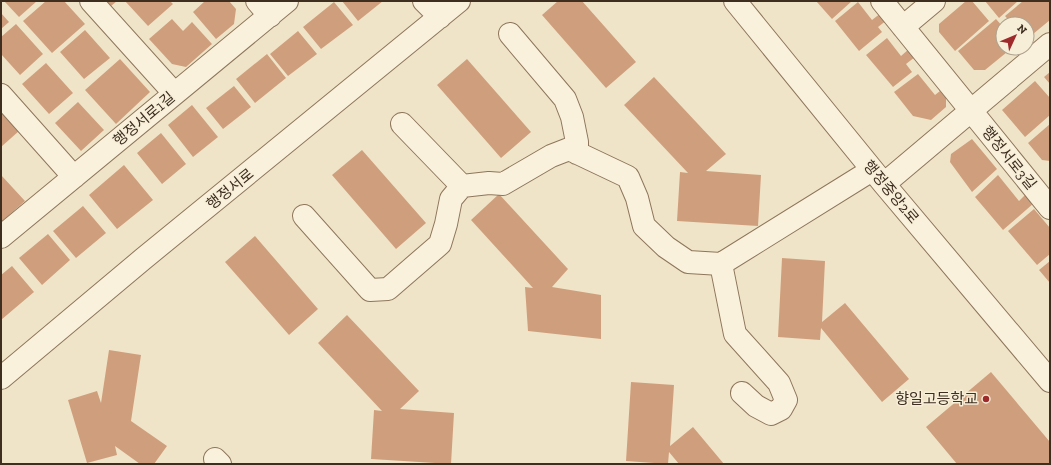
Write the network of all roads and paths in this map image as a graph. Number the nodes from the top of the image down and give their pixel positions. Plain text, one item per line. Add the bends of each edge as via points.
1 (91, 1) edge
2 (287, 1) edge
3 (424, 1) edge
4 (459, 1) edge
5 (735, 1) edge
6 (882, 1) edge
7 (934, 1) edge
8 (264, 9) edge
9 (440, 17) junction
10 (903, 27) junction
11 (510, 34) dead end
12 (1050, 44) edge
13 (174, 93) junction
14 (1, 95) edge
15 (971, 110) junction
16 (402, 124) dead end
17 (577, 153) junction
18 (74, 177) junction
19 (878, 177) junction
20 (462, 186) junction
21 (1049, 205) edge
22 (304, 216) dead end
23 (1, 237) edge
24 (721, 264) junction
25 (1, 378) edge
26 (1050, 381) edge
27 (742, 393) dead end

1 - 13 street
2 - 8 street, 행정서로1길
3 - 9 street
4 - 9 street, 행정서로
5 - 19 street, 행정중앙2로
6 - 10 street, 행정서로3길
7 - 10 street
8 - 13 street, 행정서로1길
9 - 25 street, 행정서로
10 - 15 street, 행정서로3길
11 - 17 street via 565,98 572,117
12 - 15 street, 행정서로3길
13 - 18 street, 행정서로1길
14 - 18 street
15 - 19 street, 행정서로3길
15 - 21 street, 행정서로3길
16 - 20 street
17 - 20 street via 569,149 557,154 503,184
17 - 24 street via 628,177 637,198 644,226 666,247 688,262
18 - 23 street, 행정서로1길
19 - 24 street, 행정서로3길
19 - 26 street, 행정중앙2로
20 - 22 street via 451,199 440,244 388,289 370,290
24 - 27 street via 734,334 779,383 786,400 781,409 771,414 756,406

